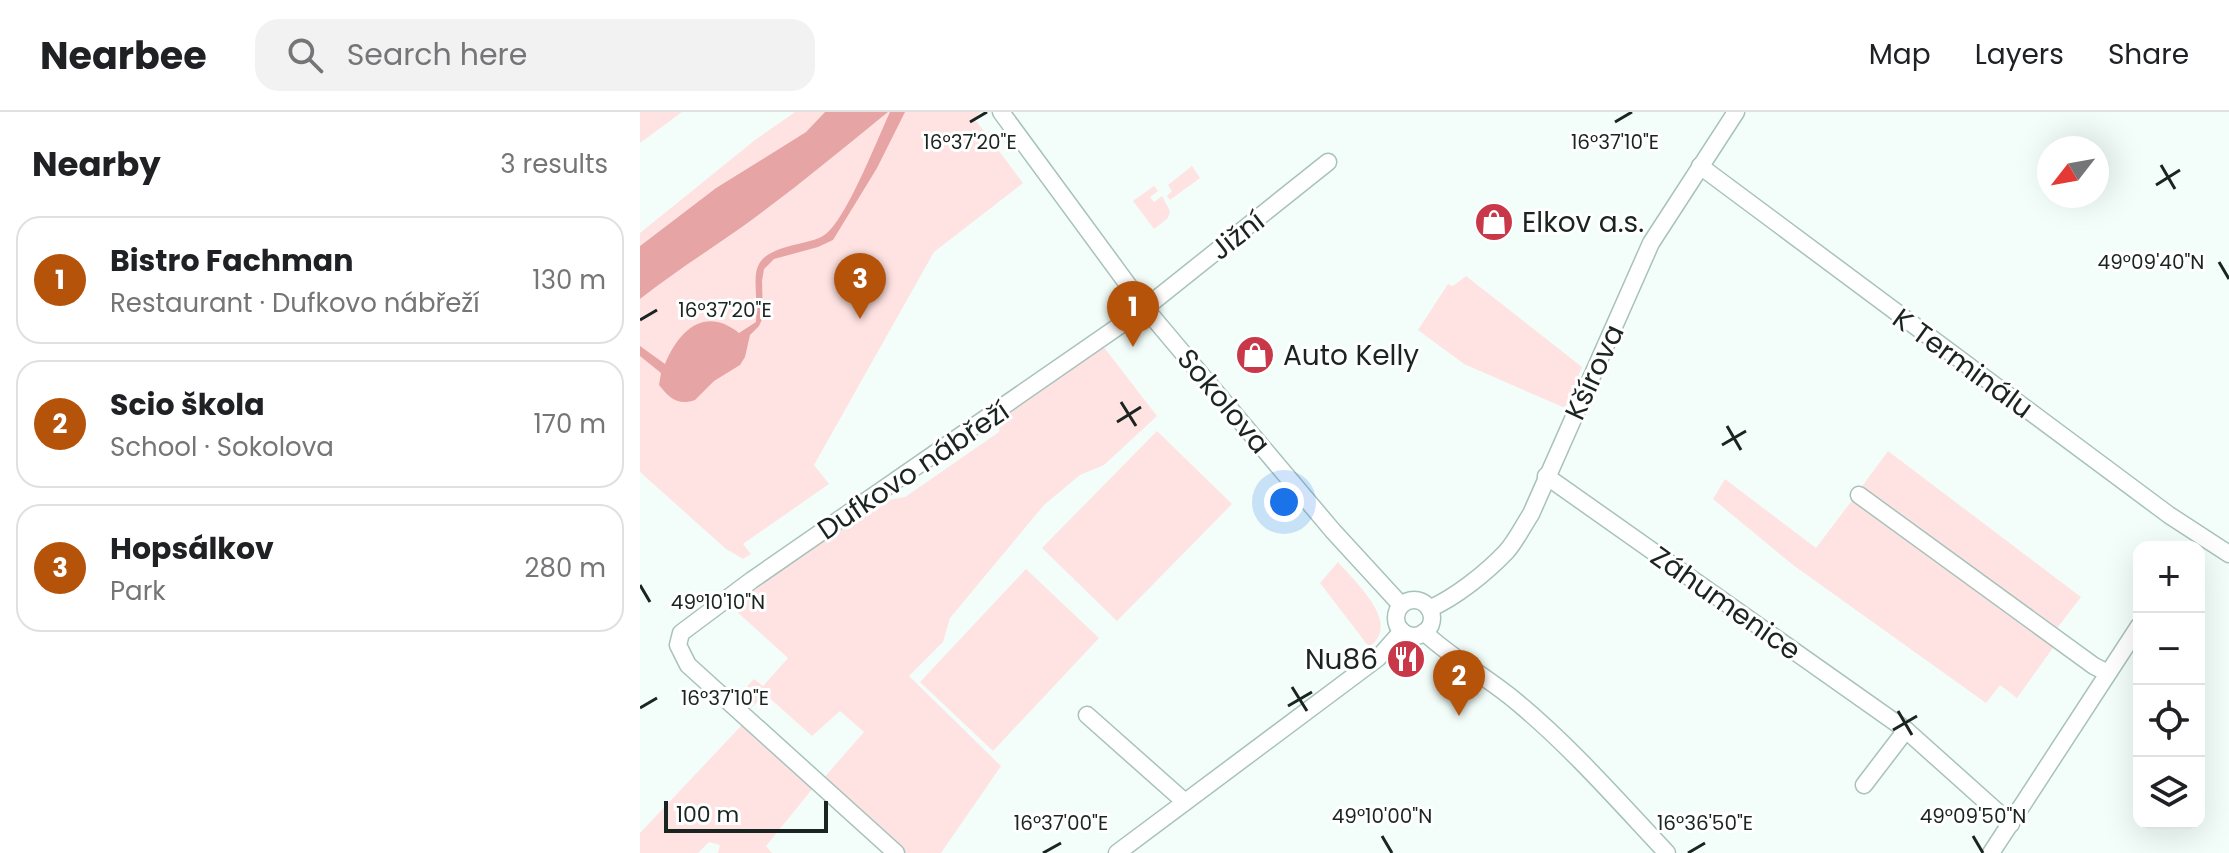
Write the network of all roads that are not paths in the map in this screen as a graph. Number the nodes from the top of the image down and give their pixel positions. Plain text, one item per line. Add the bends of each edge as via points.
1 (1001, 112) edge
2 (1736, 112) edge
3 (1328, 162) dead end
4 (1700, 166) junction
5 (1145, 308) junction
6 (1546, 476) junction
7 (1859, 495) dead end
8 (2195, 541) edge
9 (2205, 545) edge
10 (2229, 554) edge
11 (1401, 605) junction
12 (1429, 609) junction
13 (1402, 631) junction
14 (1424, 632) junction
15 (2133, 635) edge
16 (2108, 673) junction
17 (1087, 715) dead end
18 (1906, 730) junction
19 (1864, 785) dead end
20 (1185, 802) junction
21 (2011, 824) junction
22 (896, 853) edge
23 (1117, 853) edge
24 (1667, 853) edge
25 (1991, 853) edge

1 - 5 street, Sokolova
2 - 4 street, Kšírova
3 - 5 street, Jižní
4 - 6 street, Kšírova via 1641,263
4 - 8 street, K Terminálu
5 - 11 street, Sokolova
5 - 22 street, Dufkovo nábřeží via 681,633 678,645 688,665
6 - 12 street, Kšírova via 1531,514 1507,551
6 - 18 street, Záhumenice
7 - 16 street
9 - 10 street, K Terminálu
11 - 12 street via 1414,600
11 - 13 street via 1396,617
12 - 14 street via 1431,623
13 - 14 street
13 - 20 street via 1378,658
14 - 24 street via 1535,717
15 - 16 street
16 - 21 street
17 - 20 street
18 - 19 street
18 - 21 street, Záhumenice
20 - 23 street
21 - 25 street

